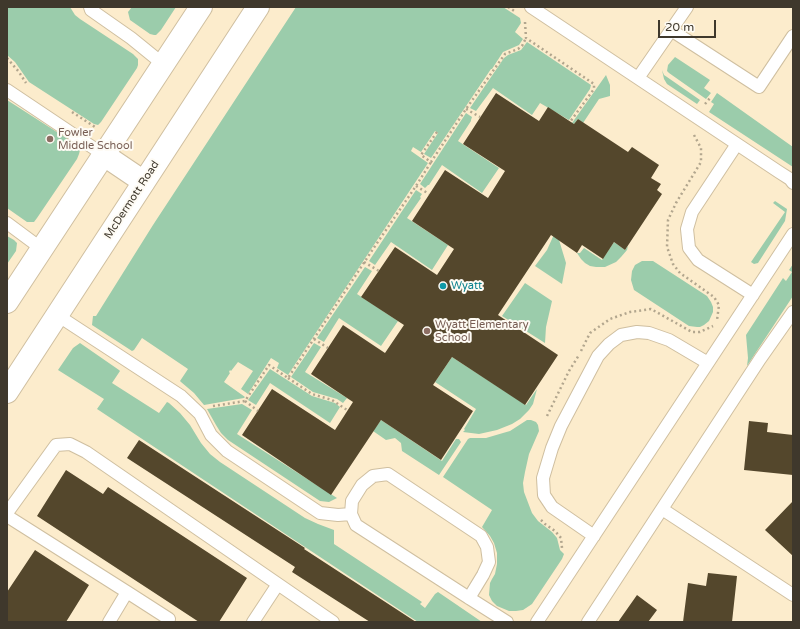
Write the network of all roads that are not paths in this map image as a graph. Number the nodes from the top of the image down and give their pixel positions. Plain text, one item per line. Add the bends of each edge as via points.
1 (90, 7) edge
2 (201, 7) edge
3 (258, 7) edge
4 (531, 7) edge
5 (687, 7) edge
6 (671, 30) junction
7 (793, 36) edge
8 (163, 64) junction
9 (638, 78) junction
10 (7, 90) edge
11 (737, 144) junction
12 (104, 155) junction
13 (144, 182) junction
14 (793, 183) edge
15 (7, 224) edge
16 (793, 234) edge
17 (42, 249) junction
18 (753, 295) junction
19 (7, 302) edge
20 (793, 312) edge
21 (57, 315) junction
22 (708, 363) junction
23 (7, 392) edge
24 (662, 509) junction
25 (7, 513) edge
26 (351, 514) junction
27 (7, 516) edge
28 (594, 536) junction
29 (278, 584) junction
30 (128, 592) junction
31 (793, 595) edge
32 (468, 598) junction
33 (109, 622) edge
34 (167, 622) edge
35 (253, 622) edge
36 (333, 622) edge
37 (507, 622) edge
38 (537, 622) edge
39 (588, 622) edge

1 - 8 lane
2 - 8 main road
3 - 13 main road, McDermott Road
4 - 9 lane
5 - 6 lane
6 - 7 lane via 760,87
6 - 9 lane
8 - 12 main road
9 - 11 lane
10 - 12 lane
11 - 14 lane
11 - 18 lane via 692,212 687,230 689,248 698,260
12 - 13 main road
12 - 17 main road
13 - 21 main road, McDermott Road
15 - 17 lane
16 - 18 lane
17 - 19 main road
18 - 22 lane
20 - 24 lane
21 - 23 main road, McDermott Road
21 - 26 lane via 181,396 200,414 211,435 227,451 320,513
22 - 28 lane
22 - 28 lane via 669,340 637,332 621,335 598,356 561,426 543,478 544,495 552,507
24 - 31 lane
24 - 39 lane
25 - 29 lane via 56,445 70,444 86,452
26 - 32 lane via 356,525
26 - 32 lane via 352,501 362,485 372,476 388,474 481,536 489,562
27 - 30 lane
28 - 38 lane
29 - 35 lane
29 - 36 lane
30 - 33 lane
30 - 34 lane via 169,619
32 - 37 lane

